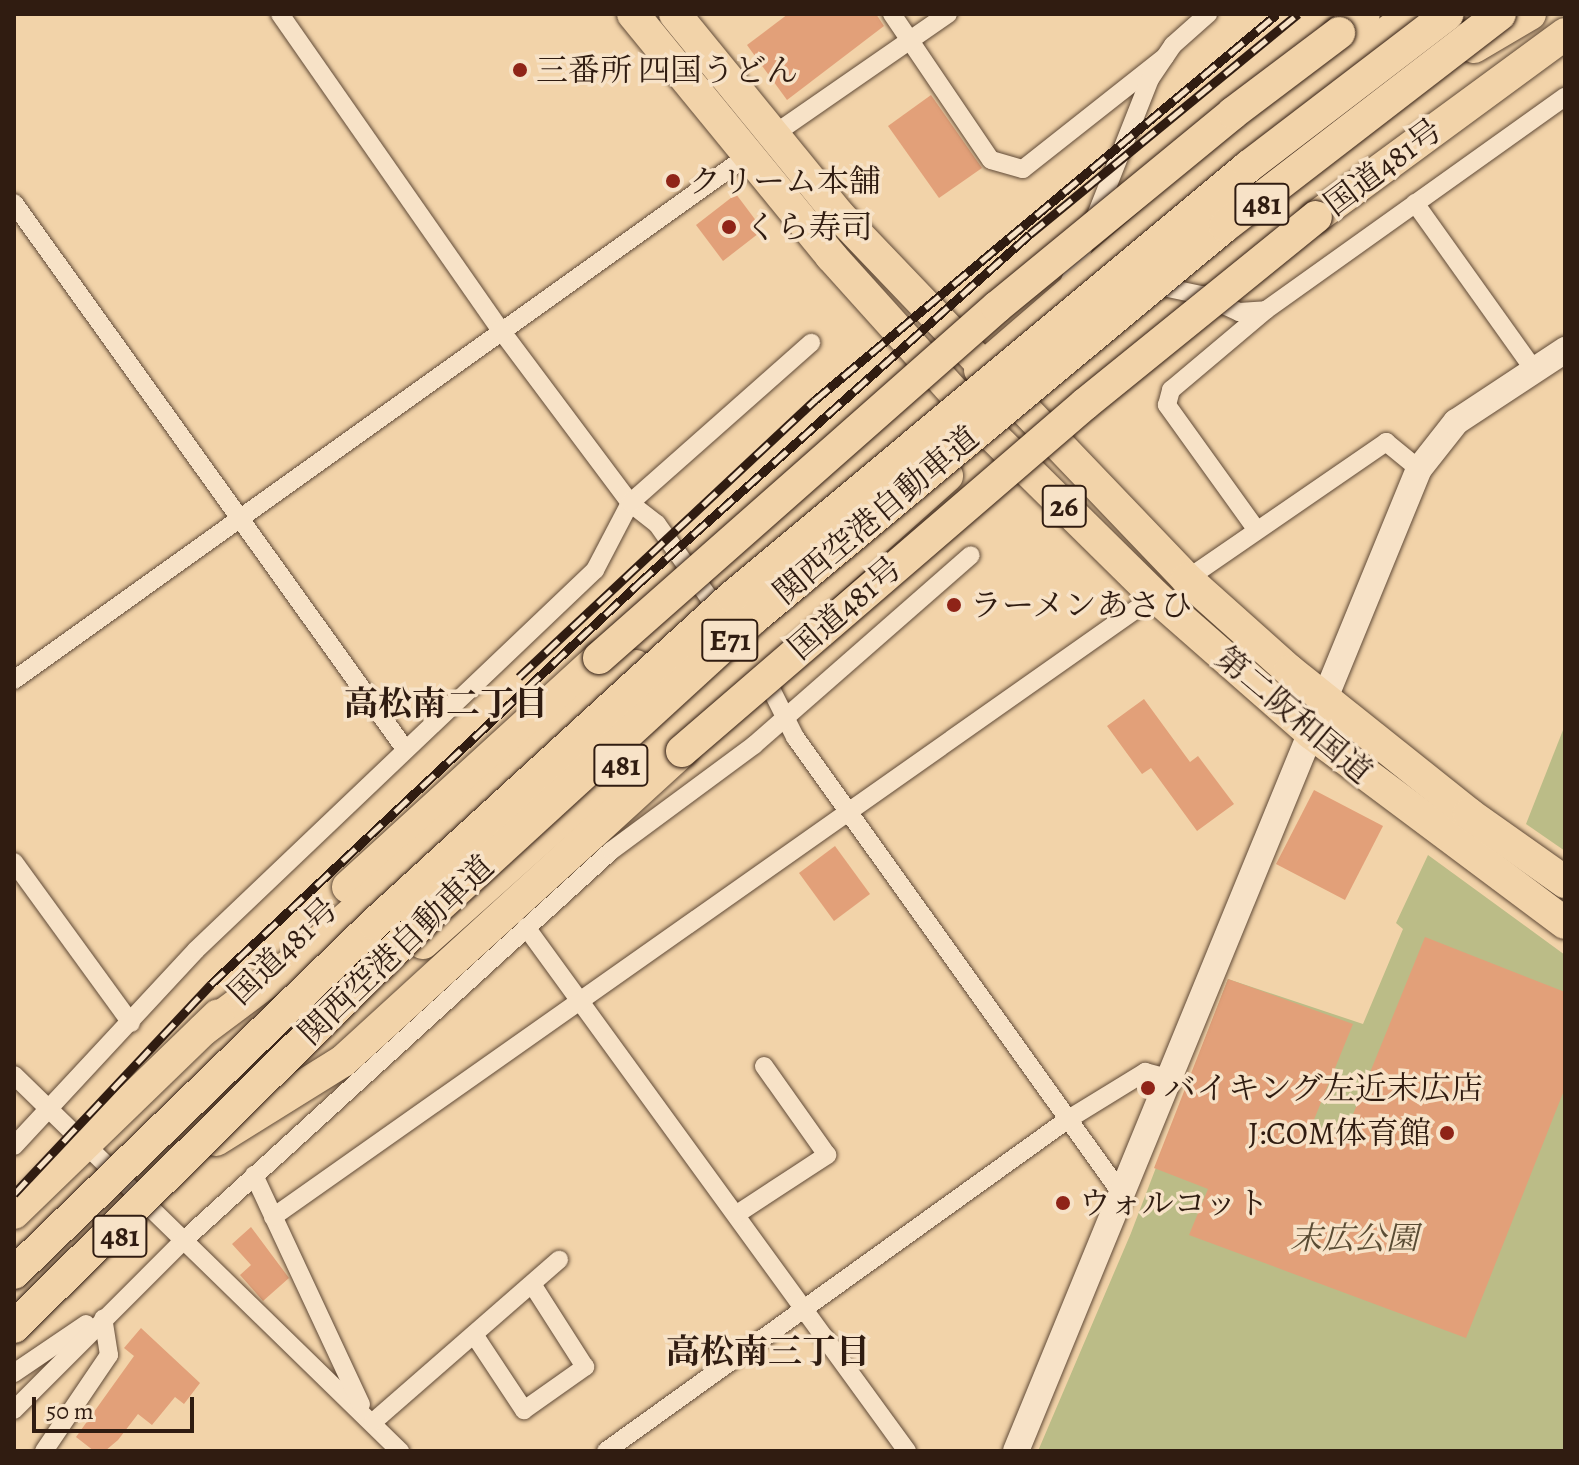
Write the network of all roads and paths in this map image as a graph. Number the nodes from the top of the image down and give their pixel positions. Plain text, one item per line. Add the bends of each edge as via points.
1 (280, 14) edge
2 (633, 14) edge
3 (675, 14) edge
4 (892, 14) edge
5 (948, 14) edge
6 (1208, 14) edge
7 (1448, 14) edge
8 (1500, 14) edge
9 (1513, 14) edge
10 (1530, 14) edge
11 (1564, 14) edge
12 (1383, 21) edge
13 (1565, 34) edge
14 (911, 40) junction
15 (1165, 57) junction
16 (1448, 62) junction
17 (1565, 97) edge
18 (773, 135) junction
19 (746, 157) junction
20 (1391, 159) junction
21 (14, 203) edge
22 (1415, 203) junction
23 (1168, 288) junction
24 (1062, 299) junction
25 (1266, 310) junction
26 (500, 329) junction
27 (811, 343) dead end
28 (1565, 350) edge
29 (984, 367) junction
30 (1534, 370) junction
31 (954, 391) junction
32 (1024, 410) junction
33 (993, 436) junction
34 (1419, 469) junction
35 (630, 503) junction
36 (240, 515) junction
37 (1256, 529) junction
38 (971, 555) dead end
39 (1187, 579) junction
40 (1155, 596) junction
41 (711, 601) junction
42 (748, 651) junction
43 (14, 680) edge
44 (1325, 698) junction
45 (786, 717) junction
46 (1311, 733) junction
47 (405, 749) junction
48 (849, 814) junction
49 (14, 862) edge
50 (1565, 882) edge
51 (1565, 923) edge
52 (526, 927) junction
53 (580, 999) junction
54 (131, 1023) junction
55 (203, 1030) junction
56 (764, 1066) dead end
57 (14, 1075) edge
58 (1168, 1078) junction
59 (49, 1109) junction
60 (1067, 1120) junction
61 (227, 1130) junction
62 (84, 1143) junction
63 (14, 1146) edge
64 (254, 1175) junction
65 (1121, 1193) junction
66 (148, 1207) junction
67 (14, 1213) edge
68 (737, 1214) junction
69 (273, 1217) junction
70 (182, 1242) junction
71 (559, 1260) dead end
72 (14, 1273) edge
73 (532, 1284) junction
74 (119, 1303) junction
75 (807, 1308) junction
76 (103, 1318) junction
77 (14, 1327) edge
78 (475, 1336) junction
79 (14, 1344) edge
80 (14, 1373) edge
81 (14, 1410) edge
82 (369, 1418) junction
83 (44, 1451) edge
84 (400, 1451) edge
85 (606, 1451) edge
86 (907, 1451) edge
87 (1016, 1451) edge

1 - 26 street
2 - 19 highway, 第二阪和国道 / 26
3 - 18 highway, 第二阪和国道 / 26
4 - 14 street
5 - 14 street
6 - 15 street
7 - 72 highway, 関西空港自動車道 / E71, bridge via 1249,166 732,597 362,935
8 - 77 highway, 関西空港自動車道 / E71, bridge via 1225,226 755,617 433,912
9 - 16 highway, 481
10 - 16 highway
11 - 20 highway
12 - 24 highway, 481
12 - 55 highway, 国道481号 / 481, bridge via 1233,113 997,307 431,809
13 - 20 highway, 国道481号 / 481
14 - 15 street via 991,160 1023,169
14 - 18 street
15 - 24 street via 1150,79
16 - 23 highway, 481 via 1262,204
17 - 22 street
18 - 29 highway, 第二阪和国道 / 26 via 838,214
19 - 26 street
19 - 31 highway, 第二阪和国道 / 26
20 - 61 highway, 国道481号 / 481, bridge via 1085,404 682,751 343,1061
21 - 36 street
22 - 25 street
22 - 30 street
23 - 25 street via 1202,295 1239,312
23 - 32 highway, 481
24 - 29 highway, 481
25 - 37 street via 1171,390 1167,405
26 - 35 street
26 - 36 street
27 - 35 street
28 - 30 street
29 - 31 highway, 481
29 - 32 highway, 第二阪和国道 / 26
30 - 34 street via 1456,422
31 - 33 highway, 第二阪和国道 / 26
31 - 41 highway, 481
32 - 33 highway, 481
32 - 39 highway, 第二阪和国道 / 26
33 - 40 highway, 第二阪和国道 / 26
33 - 42 highway, 481
34 - 37 street via 1386,442
34 - 44 street
35 - 41 street via 657,524
35 - 47 street via 595,570
36 - 43 street
36 - 47 street
37 - 39 street
38 - 45 street
39 - 44 highway, 第二阪和国道 / 26
40 - 46 highway, 第二阪和国道 / 26
40 - 48 street
41 - 42 street
41 - 55 highway, 481 via 310,950
42 - 45 street
42 - 61 highway, 481 via 435,931
44 - 46 street
44 - 50 highway, 第二阪和国道 / 26 via 1469,814
45 - 48 street
45 - 52 street via 611,851
46 - 51 highway, 第二阪和国道 / 26
46 - 58 street
47 - 54 street via 196,950
48 - 53 street
48 - 60 street
49 - 54 street
52 - 53 street
52 - 64 street
53 - 68 street
53 - 69 street
54 - 59 street
55 - 62 highway, 国道481号 / 481
56 - 68 street via 827,1155
57 - 59 street
58 - 60 street via 1145,1072
58 - 65 street
59 - 62 street
59 - 63 street
60 - 65 street
60 - 75 street
61 - 66 highway, 国道481号 / 481
62 - 66 street
62 - 67 highway, 国道481号 / 481
64 - 69 street
64 - 70 street
65 - 87 street
66 - 70 street
66 - 79 highway, 国道481号 / 481
68 - 75 street
69 - 82 street
70 - 74 street
70 - 82 street
71 - 73 street
73 - 78 street
73 - 78 street via 585,1367 524,1410
74 - 76 street
74 - 80 street
75 - 85 street
75 - 86 street
76 - 81 street
76 - 83 street via 109,1355
78 - 82 street
82 - 84 street

